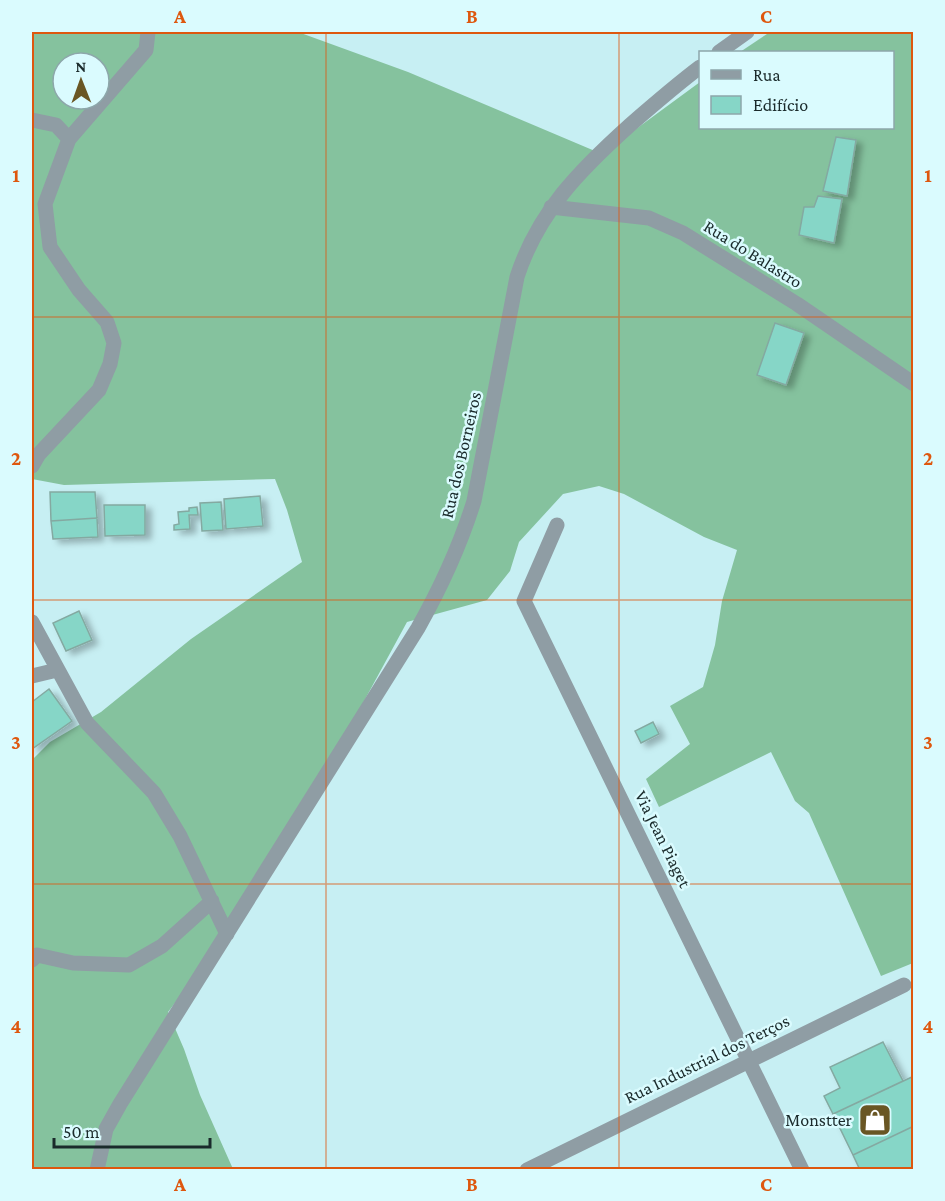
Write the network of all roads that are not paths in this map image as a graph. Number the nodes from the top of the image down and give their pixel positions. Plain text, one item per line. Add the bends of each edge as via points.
1 (148, 32) edge
2 (747, 32) edge
3 (720, 51) edge
4 (699, 68) edge
5 (32, 120) edge
6 (69, 139) junction
7 (551, 207) junction
8 (914, 384) edge
9 (32, 466) edge
10 (557, 525) dead end
11 (32, 622) edge
12 (57, 670) junction
13 (32, 676) edge
14 (212, 901) junction
15 (227, 934) junction
16 (32, 960) edge
17 (903, 985) dead end
18 (750, 1060) junction
19 (96, 1170) edge
20 (527, 1170) edge
21 (802, 1170) edge

1 - 6 street via 146,50
2 - 3 street
4 - 7 street, Rua dos Borneiros via 593,159
5 - 6 street via 56,125
6 - 9 street via 45,204 50,247 107,322 114,343 99,390
7 - 8 street, Rua do Balastro via 649,218 683,233
7 - 15 street, Rua dos Borneiros via 525,252 517,278 474,501 445,579
10 - 18 street, Via Jean Piaget via 524,601
11 - 12 street
12 - 13 street
12 - 14 street via 87,723 154,793
14 - 15 street
14 - 16 street via 162,946 129,965 73,963 37,955
15 - 19 street, Rua dos Borneiros via 106,1129
17 - 18 street, Rua Industrial dos Terços
18 - 20 street, Rua Industrial dos Terços
18 - 21 street, Via Jean Piaget

